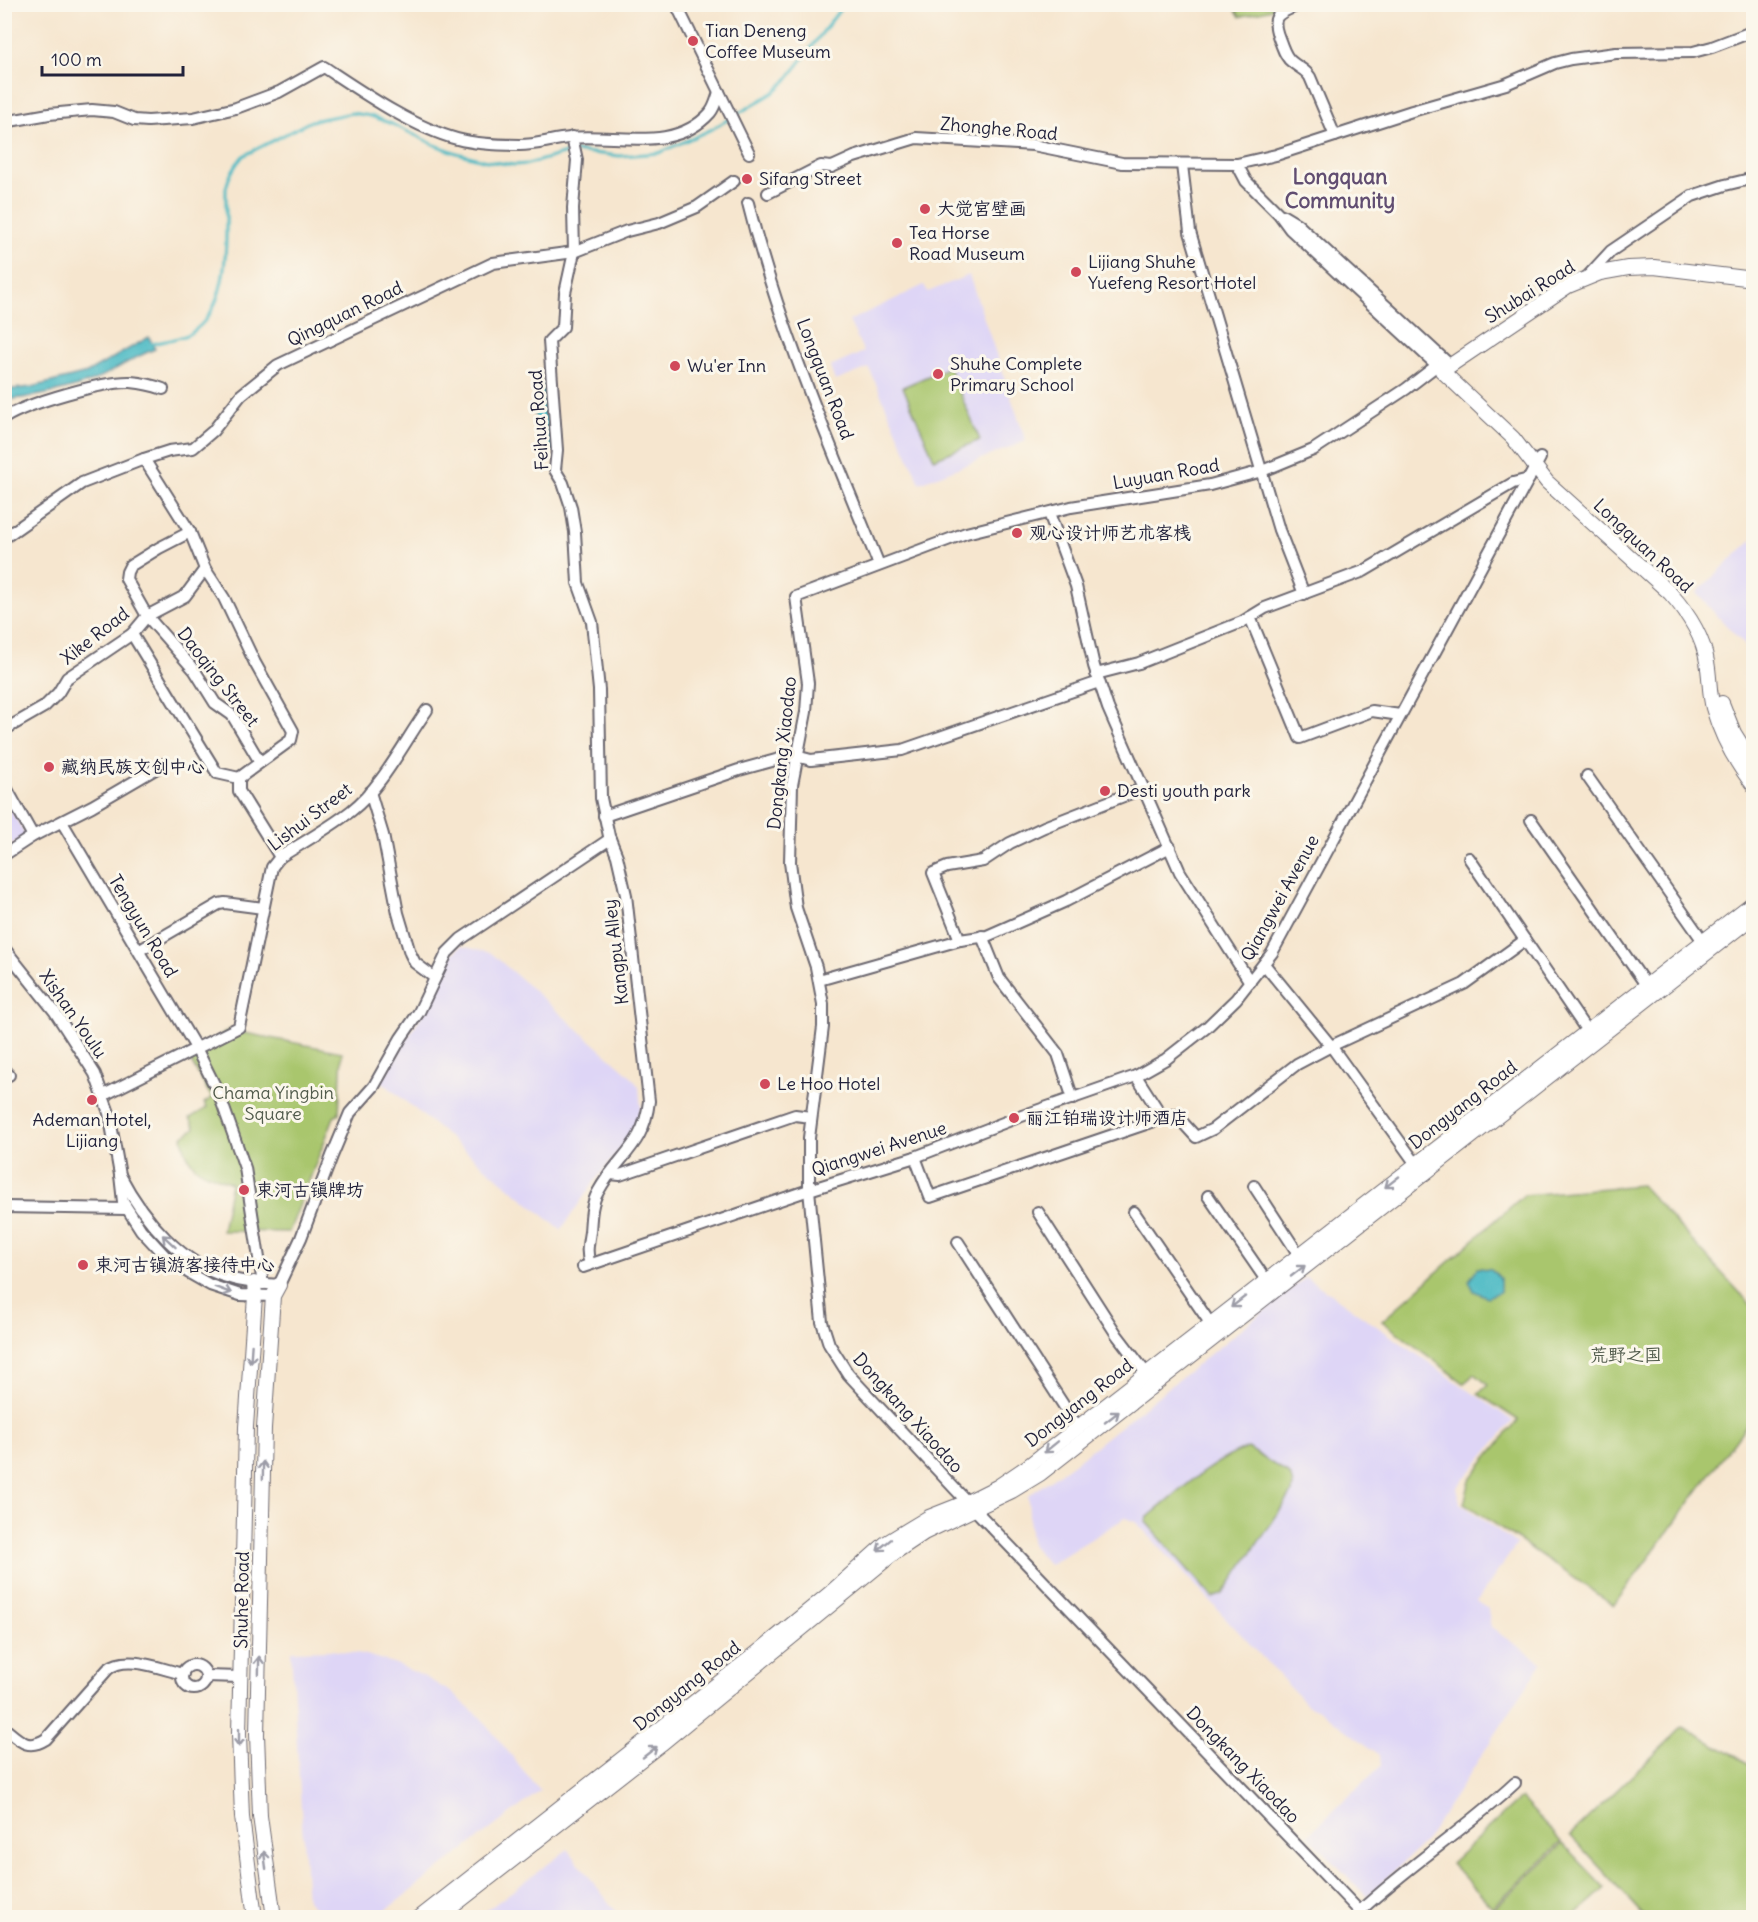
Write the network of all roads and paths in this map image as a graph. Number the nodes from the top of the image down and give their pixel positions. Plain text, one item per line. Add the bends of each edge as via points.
1 (676, 4) edge
2 (1301, 4) edge
3 (1754, 31) edge
4 (721, 95) junction
5 (4, 122) edge
6 (1335, 136) junction
7 (573, 141) junction
8 (749, 153) dead end
9 (1237, 164) junction
10 (1182, 165) junction
11 (1754, 178) edge
12 (734, 181) dead end
13 (768, 193) dead end
14 (748, 203) dead end
15 (574, 252) junction
16 (1587, 277) junction
17 (1754, 279) edge
18 (1443, 367) junction
19 (163, 389) dead end
20 (4, 418) edge
21 (144, 459) junction
22 (1535, 468) junction
23 (1262, 471) junction
24 (1049, 513) junction
25 (190, 532) junction
26 (4, 538) edge
27 (879, 565) junction
28 (205, 569) junction
29 (1304, 594) junction
30 (796, 597) joint
31 (147, 616) junction
32 (1250, 618) junction
33 (592, 622) joint
34 (132, 634) junction
35 (1098, 678) junction
36 (427, 710) dead end
37 (1400, 715) junction
38 (4, 730) edge
39 (796, 756) junction
40 (261, 762) junction
41 (164, 764) dead end
42 (1754, 765) edge
43 (1587, 776) dead end
44 (239, 778) junction
45 (4, 784) edge
46 (1754, 786) edge
47 (1144, 788) junction
48 (370, 792) junction
49 (604, 816) junction
50 (1531, 820) dead end
51 (62, 822) junction
52 (33, 836) junction
53 (610, 839) junction
54 (1170, 847) junction
55 (4, 855) edge
56 (280, 857) junction
57 (1469, 858) dead end
58 (1754, 902) edge
59 (263, 908) junction
60 (1754, 916) edge
61 (982, 936) junction
62 (960, 940) junction
63 (1525, 940) junction
64 (1703, 941) junction
65 (4, 948) edge
66 (140, 951) junction
67 (1264, 964) junction
68 (435, 978) junction
69 (819, 980) junction
70 (1250, 982) junction
71 (1646, 985) junction
72 (1587, 1031) junction
73 (1331, 1046) junction
74 (196, 1048) junction
75 (1136, 1076) junction
76 (104, 1095) junction
77 (1073, 1099) junction
78 (812, 1117) junction
79 (1163, 1118) junction
80 (915, 1157) junction
81 (1416, 1164) junction
82 (610, 1174) junction
83 (120, 1175) junction
84 (1254, 1186) dead end
85 (808, 1190) junction
86 (1208, 1196) dead end
87 (4, 1207) edge
88 (126, 1209) junction
89 (1038, 1212) dead end
90 (1134, 1212) dead end
91 (958, 1242) dead end
92 (1299, 1255) junction
93 (586, 1265) joint
94 (1266, 1280) junction
95 (258, 1288) junction
96 (276, 1290) junction
97 (1210, 1323) junction
98 (1146, 1373) junction
99 (1077, 1426) junction
100 (971, 1505) junction
101 (183, 1674) junction
102 (206, 1676) junction
103 (240, 1677) junction
104 (4, 1728) edge
105 (1515, 1783) dead end
106 (1363, 1914) edge
107 (255, 1917) edge
108 (274, 1917) edge
109 (419, 1917) edge
110 (438, 1917) edge

1 - 4 street
2 - 6 street via 1280,13 1275,18 1275,28 1287,57 1310,77
3 - 6 street, Zhonghe Road via 1693,52 1616,53 1554,63 1506,84
4 - 7 street via 711,112 670,135
4 - 8 street
5 - 7 street via 92,110 114,112 134,120 193,118 279,92 324,67 423,125 456,138 522,145
6 - 9 street, Zhonghe Road
7 - 15 street, Feihua Road via 578,160
9 - 10 street, Zhonghe Road
9 - 18 street via 1246,181 1280,214 1297,224
10 - 13 street, Zhonghe Road via 1122,163 1033,145 916,138 832,167 821,166
10 - 23 street via 1190,232
11 - 16 street via 1692,196 1611,251
12 - 15 street, Qingquan Road via 697,207
14 - 27 street, Longquan Road via 763,263 805,383
15 - 21 street, Qingquan Road via 493,263 278,365 241,395 213,431 193,448
15 - 33 street, Feihua Road via 563,327 549,341 555,470 571,507 578,584
16 - 17 main road, Shubai Road via 1654,267
16 - 18 main road, Shubai Road
18 - 22 main road, Longquan Road via 1513,438
18 - 23 street, Luyuan Road via 1313,450
19 - 20 street via 142,383 114,383 34,404
21 - 25 street
21 - 26 street, Qingquan Road via 82,483
22 - 29 street via 1364,571
22 - 37 street, Qiangwei Avenue
22 - 42 main road, Longquan Road via 1554,476 1692,605 1716,656 1724,712
22 - 46 main road, Longquan Road via 1685,611 1707,659 1711,699 1721,730
23 - 24 street, Luyuan Road via 1210,485
23 - 29 street
24 - 27 street, Luyuan Road via 966,533
24 - 35 street via 1076,586
25 - 28 street
25 - 31 street, Daoqing Street via 130,566 128,583
27 - 30 street, Luyuan Road
28 - 31 street, Xike Road via 185,596
28 - 40 street via 225,598 293,731 291,740
29 - 32 street via 1265,608
30 - 39 street, Dongkang Xiaodao via 808,683
31 - 34 street, Xike Road
31 - 40 street, Daoqing Street via 195,671 215,703 232,715
32 - 35 street
32 - 37 street via 1300,738 1372,711
33 - 49 street, Kangpu Alley
34 - 38 street, Xike Road via 67,678 44,706
34 - 44 street via 218,773
35 - 39 street via 902,750 811,760
35 - 47 street
36 - 48 street, Lishui Street
37 - 67 street, Qiangwei Avenue
39 - 49 street via 739,770
39 - 69 street, Dongkang Xiaodao via 790,808 791,877 796,908
40 - 44 street
41 - 51 street
43 - 64 street
44 - 56 street via 239,791
45 - 52 street
47 - 54 street
47 - 62 street via 1044,827 983,861 933,873
48 - 56 street, Lishui Street via 352,810
48 - 68 street via 410,953 415,963
49 - 53 street, Kangpu Alley
50 - 71 street
51 - 52 street
51 - 66 street, Tengyun Road
52 - 55 street
53 - 68 street via 461,939 447,953
53 - 82 street, Kangpu Alley via 626,895 649,1101 643,1131
54 - 61 street via 1066,900
54 - 70 street via 1180,872
56 - 59 street, Lishui Street via 272,867
57 - 63 street
58 - 64 main road, Dongyang Road
59 - 66 street via 219,904
59 - 74 street, Lishui Street via 239,1026
100 -> 60 main road, Dongyang Road via 1012,1491 1040,1474
61 - 62 street
61 - 77 street via 999,978 1058,1054
62 - 69 street
63 - 72 street
63 - 73 street via 1464,984
64 - 71 main road, Dongyang Road
65 - 76 street, Xishan Youlu via 80,1047
66 - 74 street, Tengyun Road
67 - 70 street, Qiangwei Avenue
67 - 73 street
68 - 96 street via 374,1086 350,1113 301,1238
69 - 78 street, Dongkang Xiaodao via 823,1027
70 - 75 street, Qiangwei Avenue via 1195,1038
71 - 72 main road, Dongyang Road
72 - 81 main road, Dongyang Road
73 - 79 street via 1297,1064 1221,1123 1196,1137 1175,1114
73 - 81 street
74 - 76 street
74 - 95 street, Tengyun Road via 219,1094 245,1167
75 - 77 street, Qiangwei Avenue
75 - 79 street
76 - 83 street, Xishan Youlu
77 - 80 street, Qiangwei Avenue
78 - 82 street via 795,1115 620,1175
78 - 85 street, Dongkang Xiaodao
79 - 80 street via 930,1197
80 - 85 street, Qiangwei Avenue
81 -> 92 main road, Dongyang Road
82 - 93 street, Kangpu Alley via 593,1204
83 - 88 street, Xishan Youlu
95 -> 83 street via 216,1273 178,1249 151,1222
84 - 92 street
85 - 93 street, Qiangwei Avenue
85 - 100 street, Dongkang Xiaodao via 822,1322 833,1352 854,1381
86 - 94 street
87 - 88 street
88 -> 95 street via 152,1242 189,1274 228,1292
89 - 98 street
90 - 97 street
91 - 99 street
92 - 94 main road, Dongyang Road
94 -> 97 main road, Dongyang Road
95 - 96 street
95 -> 103 main road, Shuhe Road via 246,1428
108 -> 96 main road, Shuhe Road via 260,1816 257,1734 264,1428
97 - 98 main road, Dongyang Road
98 - 99 main road, Dongyang Road
99 -> 100 main road, Dongyang Road
100 - 106 street, Dongkang Xiaodao
100 -> 109 main road, Dongyang Road via 929,1517 886,1543 758,1652
110 -> 100 main road, Dongyang Road via 661,1744 894,1553
101 - 102 street via 187,1667 196,1665
101 - 102 street via 186,1685 193,1688 204,1684
101 - 104 street via 117,1663 46,1739 39,1743 21,1742
102 - 103 street
103 -> 107 main road, Shuhe Road via 242,1817
105 - 106 street via 1384,1888

